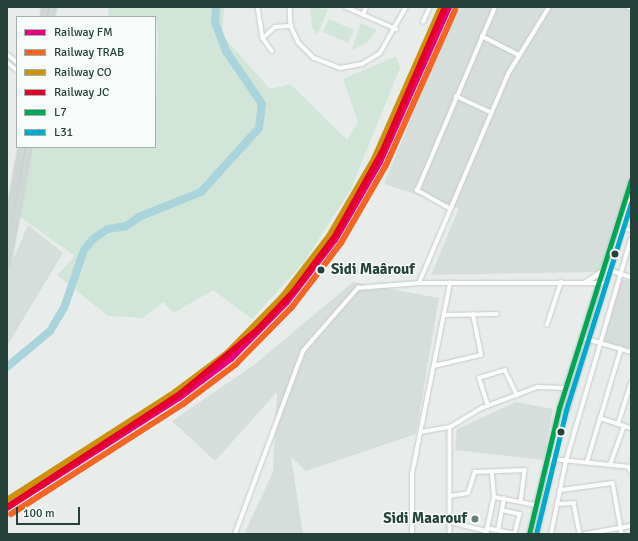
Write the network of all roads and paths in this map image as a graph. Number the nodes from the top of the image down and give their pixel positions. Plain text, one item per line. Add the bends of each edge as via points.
1 (258, 7) edge
2 (290, 7) edge
3 (346, 7) edge
4 (366, 7) edge
5 (406, 7) edge
6 (430, 7) edge
7 (495, 7) edge
8 (549, 7) edge
9 (363, 15) junction
10 (423, 22) dead end
11 (292, 26) junction
12 (396, 29) junction
13 (482, 36) junction
14 (263, 38) junction
15 (272, 51) dead end
16 (7, 54) edge
17 (519, 55) junction
18 (16, 61) edge
19 (7, 62) edge
20 (16, 69) edge
21 (456, 96) junction
22 (491, 112) junction
23 (22, 148) edge
24 (29, 148) edge
25 (631, 180) edge
26 (631, 199) edge
27 (450, 209) junction
28 (622, 228) junction
29 (631, 230) edge
30 (7, 231) edge
31 (631, 239) edge
32 (9, 240) edge
33 (7, 265) edge
34 (603, 270) junction
35 (609, 270) junction
36 (621, 274) junction
37 (631, 277) edge
38 (419, 282) junction
39 (561, 282) junction
40 (585, 282) junction
41 (450, 283) junction
42 (599, 283) junction
43 (605, 283) junction
44 (496, 314) dead end
45 (444, 315) junction
46 (473, 315) junction
47 (547, 325) dead end
48 (587, 339) junction
49 (599, 343) junction
50 (621, 349) junction
51 (631, 352) edge
52 (434, 366) junction
53 (631, 385) edge
54 (565, 388) junction
55 (517, 395) junction
56 (488, 406) junction
57 (600, 418) junction
58 (618, 424) junction
59 (624, 426) junction
60 (450, 427) junction
61 (631, 428) edge
62 (421, 432) junction
63 (550, 459) junction
64 (566, 461) junction
65 (587, 462) junction
66 (610, 465) junction
67 (630, 467) edge
68 (631, 472) edge
69 (492, 474) junction
70 (560, 490) junction
71 (450, 496) junction
72 (494, 497) junction
73 (504, 499) junction
74 (521, 502) junction
75 (557, 504) junction
76 (536, 505) junction
77 (502, 510) junction
78 (450, 522) junction
79 (631, 526) edge
80 (621, 528) junction
81 (498, 530) junction
82 (487, 531) edge
83 (236, 534) edge
84 (412, 534) edge
85 (450, 534) edge
86 (515, 534) edge
87 (529, 534) edge
88 (536, 534) edge
89 (551, 534) edge
90 (580, 534) edge
91 (585, 534) edge
92 (622, 534) edge

1 - 14 street
2 - 11 street
3 - 9 street
4 - 9 street
5 - 12 street
6 - 10 street
7 - 13 street
8 - 17 street
9 - 12 street
11 - 12 street via 299,43 314,58 340,68 373,59
11 - 14 street via 275,26
13 - 17 street
13 - 21 street
14 - 15 street
16 - 18 street
17 - 22 street
19 - 20 street
21 - 22 street
21 - 27 street via 417,191
22 - 27 street
23 - 30 main road
24 - 32 main road
25 - 34 street
26 - 28 street
27 - 38 street
28 - 29 street
28 - 35 street
31 - 36 street
32 - 33 main road
34 - 40 street
34 - 42 street
35 - 36 street
35 - 43 street
36 - 37 street
36 - 49 street
38 - 41 street
38 - 83 street via 358,288 307,346
39 - 40 street
39 - 41 street
39 - 47 street
40 - 42 street
41 - 45 street
42 - 43 street
42 - 54 street
43 - 48 street
44 - 46 street
45 - 46 street
45 - 52 street
46 - 52 street via 481,355
48 - 49 street
48 - 63 street
49 - 50 street
49 - 64 street
50 - 51 street
50 - 57 street
52 - 62 street
53 - 58 street
54 - 55 street via 546,385
54 - 63 street
55 - 56 street
55 - 56 street via 505,370 479,378
56 - 60 street
57 - 58 street
57 - 65 street
58 - 59 street
59 - 61 street
59 - 66 street
60 - 62 street
60 - 71 street
62 - 84 street via 412,474
63 - 64 street
63 - 76 street
63 - 88 street
64 - 65 street
64 - 70 street
65 - 66 street
66 - 67 street
67 - 68 street
69 - 71 street via 475,472 468,493
69 - 72 street
69 - 74 street via 526,471
70 - 75 street
70 - 80 street via 614,483
71 - 78 street
72 - 73 street
72 - 82 street
73 - 74 street
73 - 77 street
74 - 76 street
75 - 89 street
75 - 90 street via 574,503
76 - 87 street
77 - 81 street
77 - 86 street via 520,514
78 - 82 street
78 - 85 street
79 - 80 street
80 - 91 street
80 - 92 street
81 - 82 street
81 - 86 street

